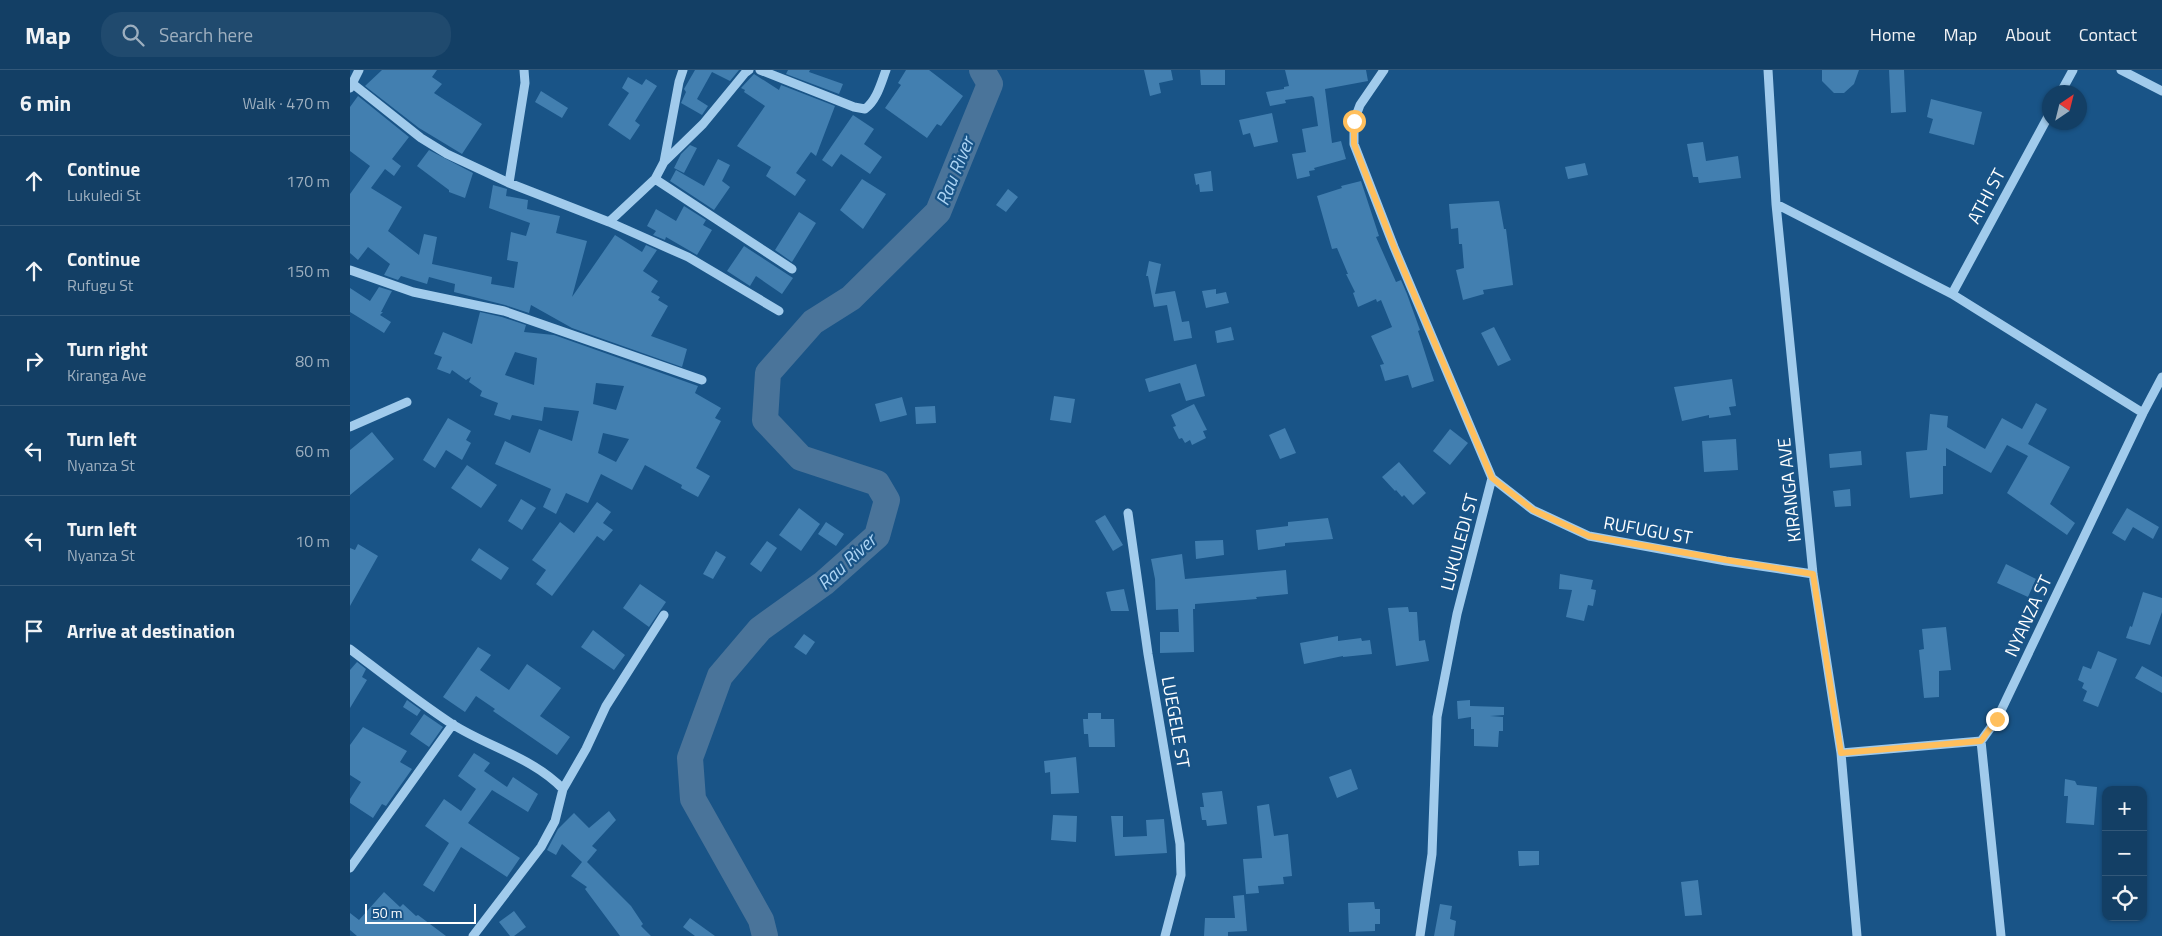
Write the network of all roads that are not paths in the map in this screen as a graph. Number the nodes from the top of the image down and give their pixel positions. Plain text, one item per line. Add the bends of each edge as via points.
1 (359, 70) edge
2 (524, 70) edge
3 (683, 70) edge
4 (749, 70) edge
5 (760, 70) edge
6 (886, 70) edge
7 (1384, 70) edge
8 (1768, 70) edge
9 (2073, 70) edge
10 (2121, 70) edge
11 (2064, 85) edge
12 (352, 86) edge
13 (2162, 91) edge
14 (2042, 128) edge
15 (664, 162) junction
16 (655, 179) junction
17 (509, 183) junction
18 (1776, 204) junction
19 (609, 222) junction
20 (792, 269) dead end
21 (350, 270) edge
22 (1952, 294) junction
23 (779, 311) dead end
24 (2162, 377) edge
25 (702, 380) dead end
26 (407, 402) dead end
27 (2143, 413) junction
28 (350, 426) edge
29 (1492, 478) junction
30 (1128, 513) dead end
31 (1813, 574) junction
32 (664, 615) dead end
33 (350, 649) edge
34 (453, 724) junction
35 (1981, 741) junction
36 (1841, 753) junction
37 (563, 789) junction
38 (350, 868) edge
39 (473, 936) edge
40 (1165, 936) edge
41 (1420, 936) edge
42 (1857, 936) edge
43 (2001, 936) edge

1 - 12 street
2 - 17 street via 525,83
3 - 15 street
4 - 15 street via 703,124
5 - 6 street via 865,109 877,94
7 - 29 street, LUKULEDI ST via 1357,113 1354,144
8 - 18 street, KIRANGA AVE
9 - 11 street
10 - 13 street
12 - 17 street via 420,138
14 - 22 street, ATHI ST
15 - 16 street
16 - 19 street
16 - 20 street
17 - 19 street
18 - 22 street
18 - 31 street, KIRANGA AVE
19 - 23 street via 688,257
21 - 25 street via 413,292 504,311
22 - 27 street
24 - 27 street, NYANZA ST
26 - 28 street
27 - 35 street, NYANZA ST via 1997,719
29 - 31 street, RUFUGU ST via 1533,510 1589,536
29 - 41 street, LUKULEDI ST via 1457,614 1437,717 1432,854
30 - 40 street, LUEGELE ST via 1180,844 1181,874
31 - 36 street, KIRANGA AVE
32 - 37 street via 606,706
33 - 34 street
34 - 37 street via 512,753 551,777
34 - 38 street
35 - 36 street
35 - 43 street
36 - 42 street, KIRANGA AVE
37 - 39 street via 555,821 541,847

